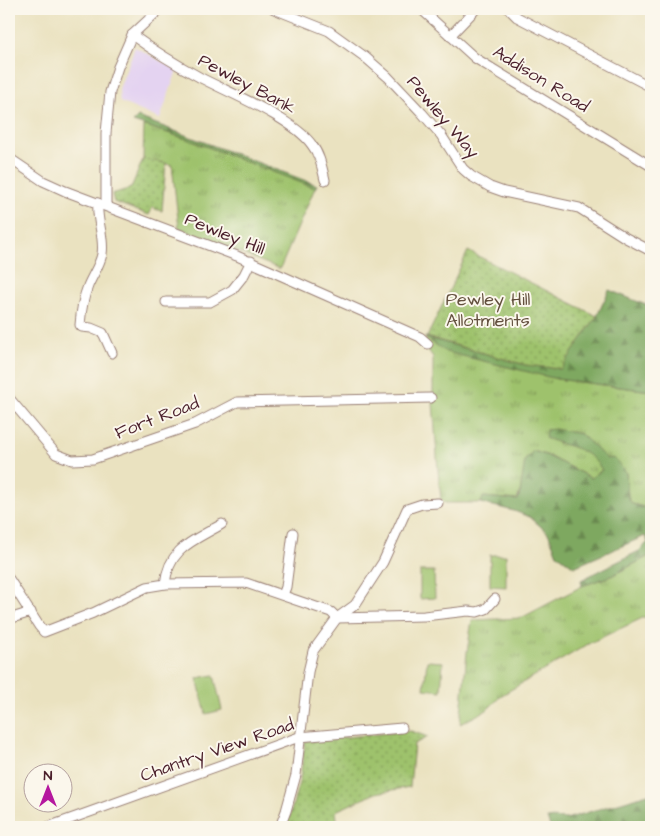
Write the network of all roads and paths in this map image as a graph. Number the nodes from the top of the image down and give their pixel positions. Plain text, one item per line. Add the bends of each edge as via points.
1 (160, 9) edge
2 (274, 9) edge
3 (422, 9) edge
4 (476, 9) edge
5 (509, 9) edge
6 (132, 35) junction
7 (450, 36) junction
8 (651, 87) edge
9 (9, 158) edge
10 (651, 166) edge
11 (325, 180) dead end
12 (102, 204) junction
13 (650, 249) edge
14 (251, 261) junction
15 (166, 302) dead end
16 (428, 344) dead end
17 (112, 352) dead end
18 (9, 398) edge
19 (431, 398) dead end
20 (438, 504) dead end
21 (222, 524) dead end
22 (293, 533) dead end
23 (9, 579) edge
24 (165, 584) junction
25 (282, 595) junction
26 (495, 599) dead end
27 (31, 612) junction
28 (336, 618) junction
29 (9, 619) edge
30 (402, 728) dead end
31 (299, 737) junction
32 (48, 827) edge
33 (280, 827) edge

1 - 6 street
2 - 13 street, Pewley Way via 329,32 365,57 422,113 471,176 504,192 579,208
3 - 7 street, Addison Road
4 - 7 street
5 - 8 street via 517,17
6 - 11 street, Pewley Bank via 166,59 295,129 312,144 320,158
6 - 12 street via 110,92
7 - 10 street, Addison Road via 475,58
9 - 12 street, Pewley Hill via 43,181
12 - 14 street, Pewley Hill
12 - 17 street via 97,212 101,258 87,288 80,324 100,331
14 - 15 street via 232,290 210,302
14 - 16 street, Pewley Hill via 420,337
18 - 19 street, Fort Road via 56,454 72,460 93,458 197,423 237,402
20 - 28 street via 422,504 407,509 383,562 355,605
21 - 24 street via 183,546 166,571
22 - 25 street via 286,587
23 - 27 street
24 - 25 street via 246,583
24 - 27 street via 147,587 44,632
25 - 28 street via 331,612
26 - 28 street via 486,609 477,612
27 - 29 street
28 - 31 street via 313,651
30 - 31 street, Chantry View Road
31 - 32 street, Chantry View Road
31 - 33 street via 296,775

